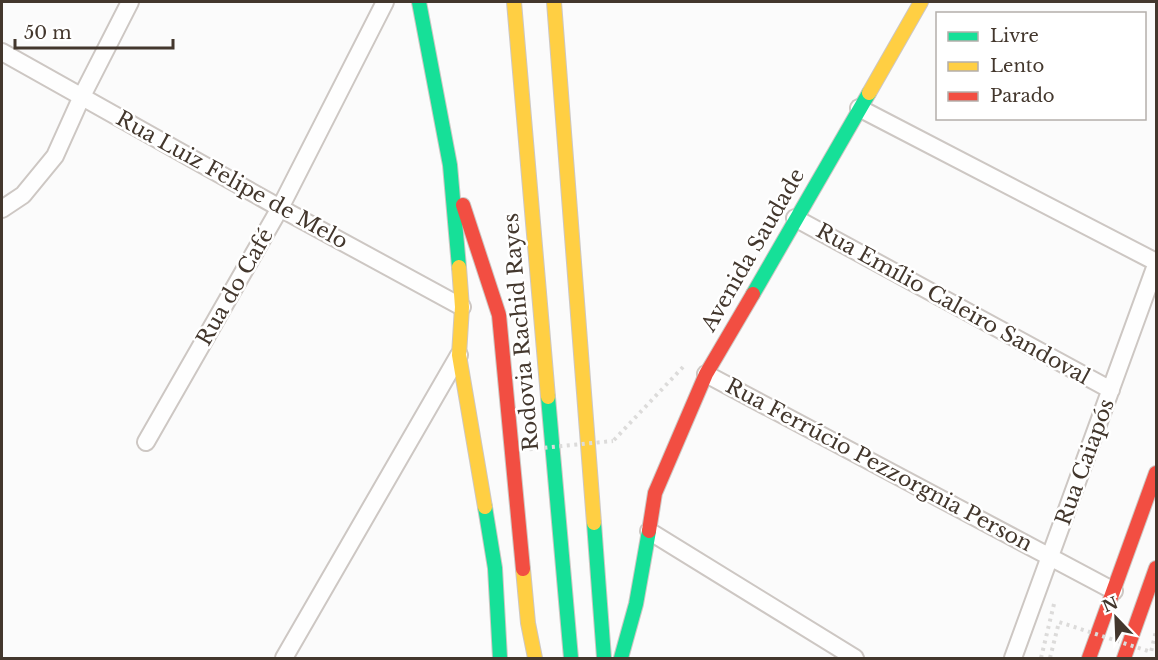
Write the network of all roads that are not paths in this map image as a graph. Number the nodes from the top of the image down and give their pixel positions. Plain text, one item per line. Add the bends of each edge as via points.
1 (130, 2) edge
2 (385, 2) edge
3 (418, 2) edge
4 (514, 2) edge
5 (554, 2) edge
6 (921, 2) edge
7 (2, 51) edge
8 (82, 96) junction
9 (859, 108) junction
10 (450, 165) junction
11 (280, 208) junction
12 (2, 209) edge
13 (795, 218) junction
14 (1156, 263) edge
15 (462, 307) junction
16 (459, 355) junction
17 (706, 374) junction
18 (1111, 390) junction
19 (146, 442) dead end
20 (1156, 473) edge
21 (649, 531) junction
22 (1051, 556) junction
23 (1156, 568) edge
24 (1114, 591) junction
25 (514, 625) junction
26 (284, 658) edge
27 (500, 658) edge
28 (535, 658) edge
29 (571, 658) edge
30 (604, 658) edge
31 (621, 658) edge
32 (855, 658) edge
33 (1013, 658) edge
34 (1089, 658) edge
35 (1125, 658) edge

1 - 8 street
2 - 11 street, Rua do Café
3 - 10 main road
4 - 29 main road, Rodovia Rachid Rayes
5 - 30 main road
6 - 9 main road, Avenida Saudade
7 - 8 street, Rua Luiz Felipe de Melo
8 - 11 street, Rua Luiz Felipe de Melo
8 - 12 street via 55,156 23,195
9 - 13 main road, Avenida Saudade
9 - 14 street
10 - 15 main road
10 - 25 main road via 499,315
11 - 15 street, Rua Luiz Felipe de Melo
11 - 19 street, Rua do Café
13 - 17 main road, Avenida Saudade
13 - 18 street, Rua Emílio Caleiro Sandoval
14 - 18 street, Rua Caiapós
15 - 16 main road
16 - 25 main road via 495,568
16 - 26 street
17 - 21 main road, Avenida Saudade via 655,493
17 - 22 street, Rua Ferrúcio Pezzorgnia Person
18 - 22 street, Rua Caiapós
20 - 24 main road
21 - 31 main road, Avenida Saudade via 636,604
21 - 32 street
22 - 24 street, Rua Ferrúcio Pezzorgnia Person
22 - 33 street, Rua Caiapós
23 - 35 main road
24 - 34 main road
25 - 27 main road
25 - 28 main road

